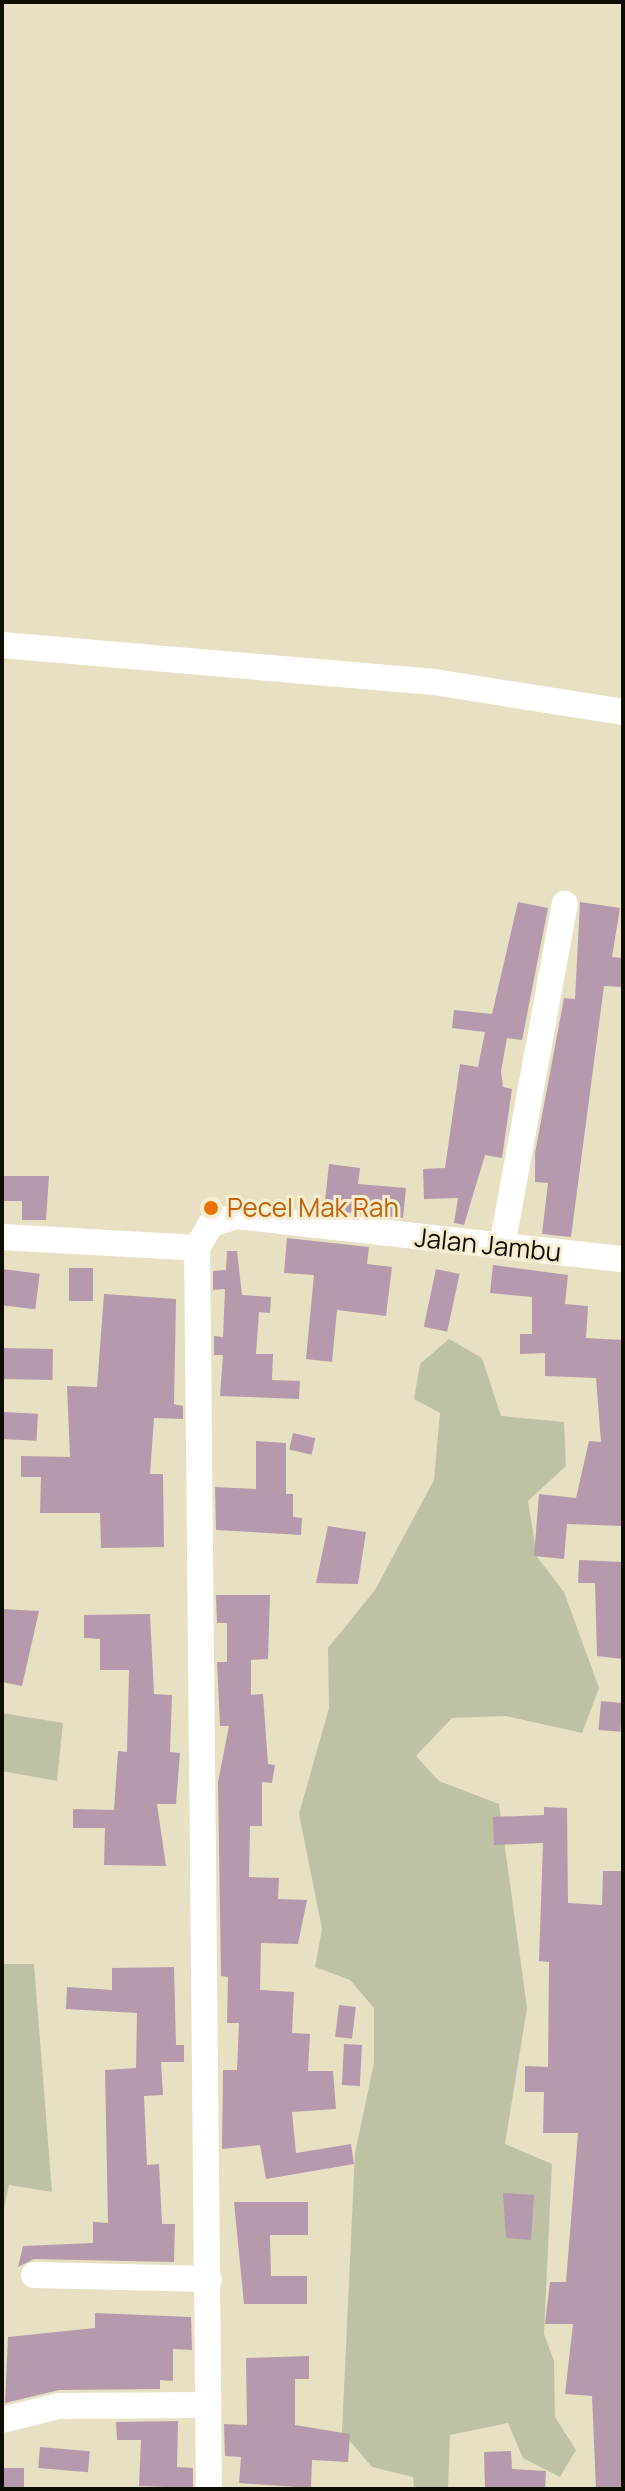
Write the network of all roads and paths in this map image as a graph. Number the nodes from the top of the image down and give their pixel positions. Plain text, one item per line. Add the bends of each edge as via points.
1 (2, 645) edge
2 (623, 712) edge
3 (565, 904) dead end
4 (2, 1237) edge
5 (502, 1246) junction
6 (197, 1248) junction
7 (623, 1259) edge
8 (34, 2275) dead end
9 (209, 2279) junction
10 (208, 2405) junction
11 (2, 2420) edge
12 (209, 2489) edge

1 - 2 street via 434,682
3 - 5 street
4 - 6 street
5 - 6 street, Jalan Jambu via 237,1216 211,1224
5 - 7 street, Jalan Jambu
6 - 9 street via 199,1942
8 - 9 street
9 - 10 street
10 - 11 street via 59,2406
10 - 12 street

